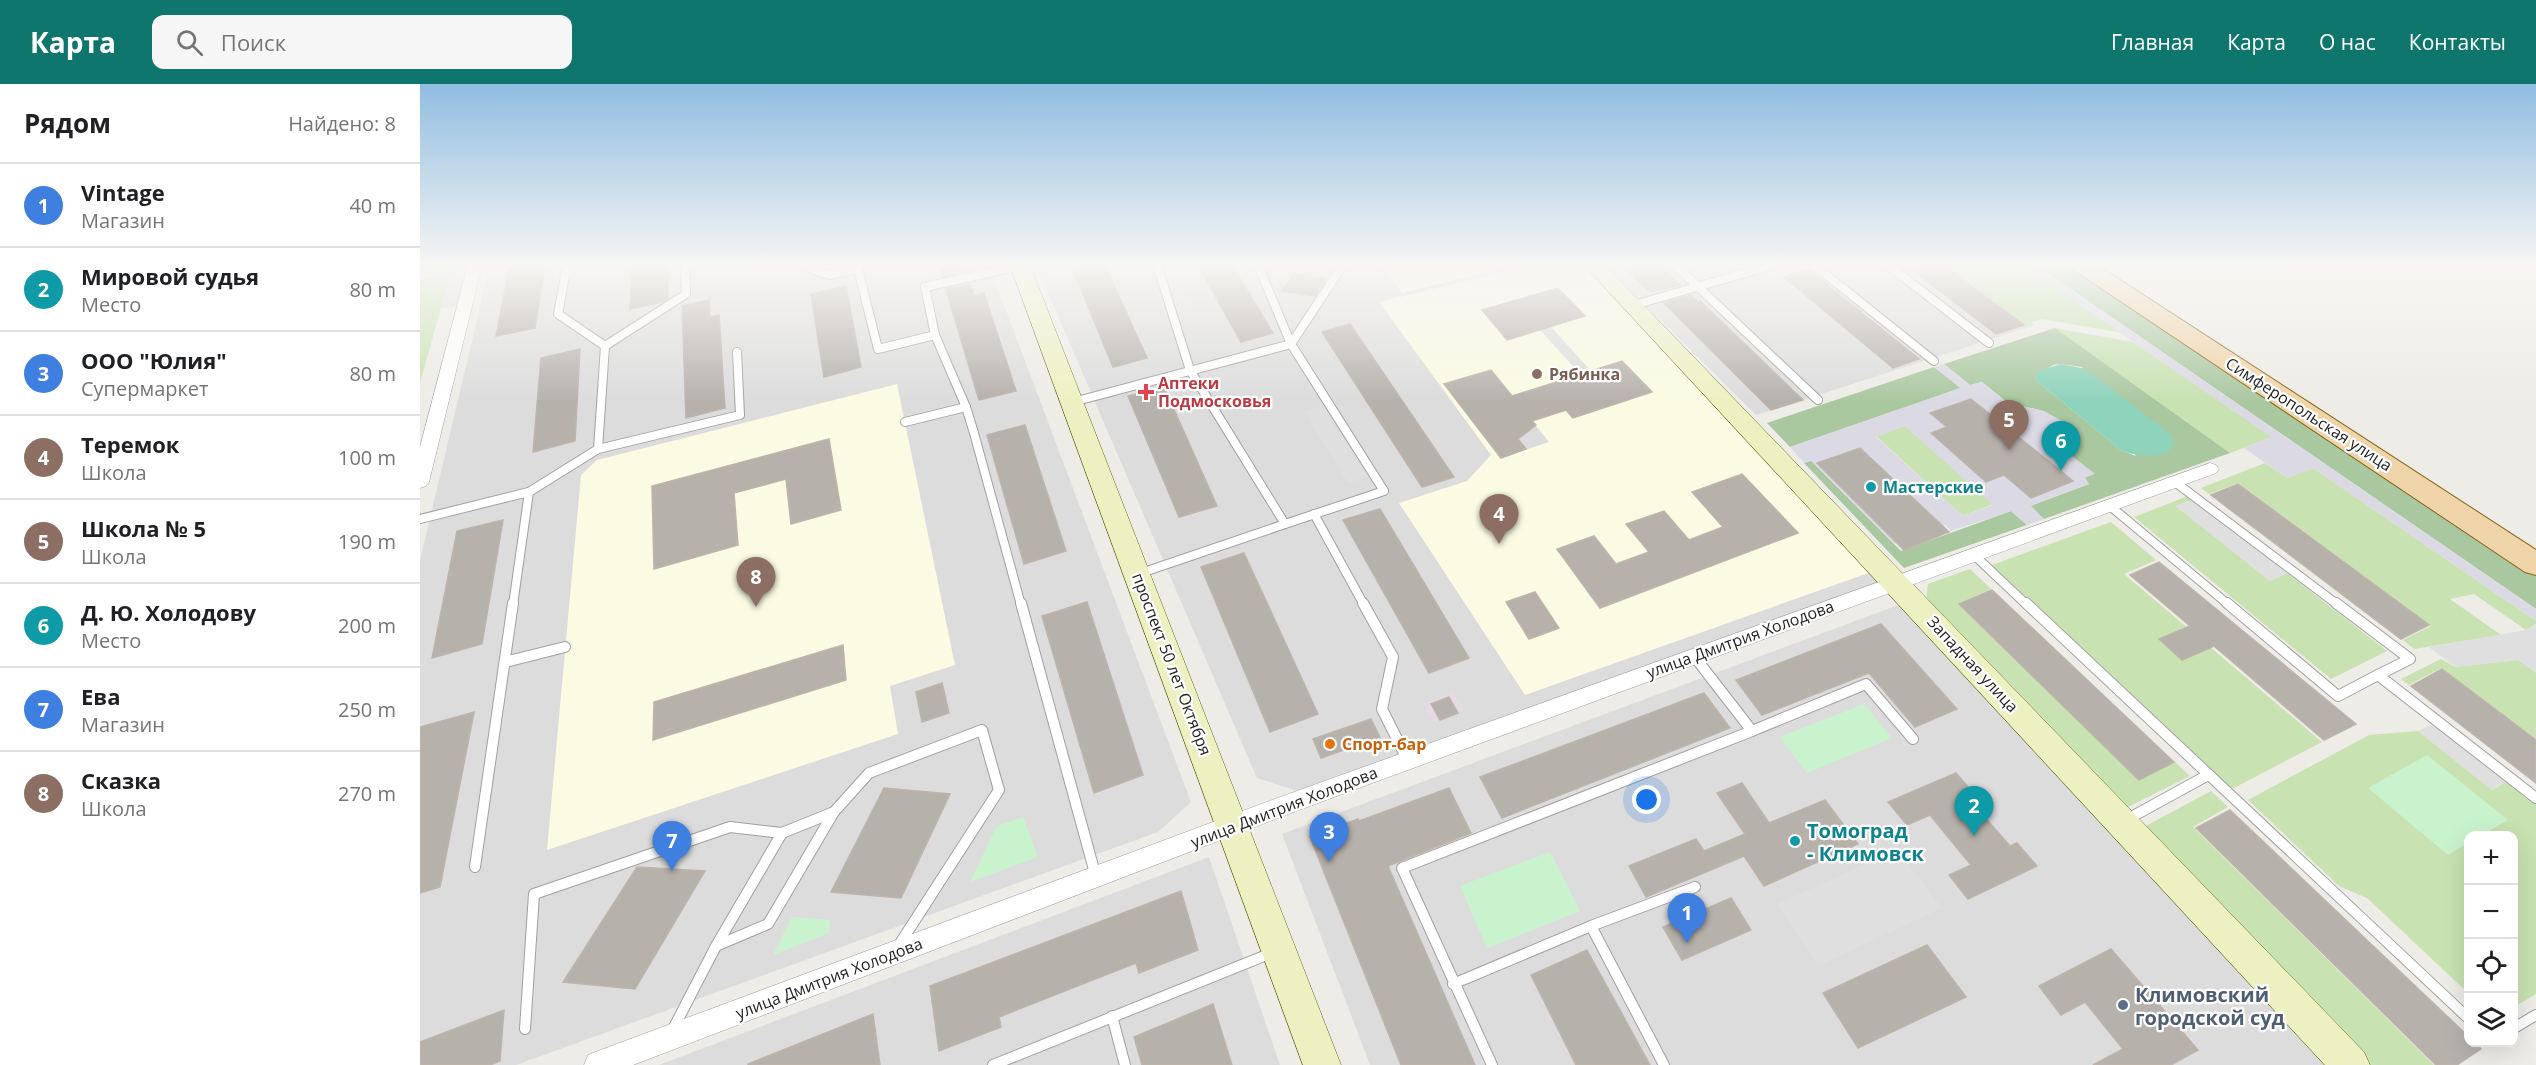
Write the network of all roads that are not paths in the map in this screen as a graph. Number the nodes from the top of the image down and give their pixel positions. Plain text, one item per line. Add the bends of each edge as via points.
1 (463, 311) edge
2 (559, 311) edge
3 (660, 311) edge
4 (869, 311) edge
5 (930, 311) edge
6 (1038, 311) edge
7 (1171, 311) edge
8 (1278, 311) edge
9 (1313, 311) edge
10 (1640, 311) edge
11 (1723, 311) edge
12 (1872, 311) edge
13 (1948, 311) edge
14 (2153, 311) edge
15 (2175, 311) edge
16 (935, 335) junction
17 (1989, 343) dead end
18 (1292, 344) junction
19 (605, 346) junction
20 (737, 352) dead end
21 (1935, 361) dead end
22 (1190, 370) junction
23 (1818, 400) dead end
24 (1073, 402) junction
25 (966, 407) junction
26 (905, 422) dead end
27 (598, 449) junction
28 (2210, 469) dead end
29 (420, 482) edge
30 (2175, 482) junction
31 (529, 492) junction
32 (2110, 506) junction
33 (1314, 514) junction
34 (420, 519) edge
35 (1285, 524) junction
36 (2536, 540) edge
37 (1973, 554) junction
38 (2536, 564) edge
39 (1138, 574) junction
40 (1896, 582) junction
41 (565, 647) dead end
42 (1694, 656) junction
43 (505, 662) junction
44 (2378, 675) junction
45 (1752, 731) junction
46 (1913, 739) dead end
47 (1408, 760) junction
48 (2208, 776) junction
49 (2536, 798) edge
50 (834, 812) junction
51 (2122, 822) junction
52 (1233, 826) junction
53 (782, 832) junction
54 (475, 867) dead end
55 (1097, 878) junction
56 (1695, 886) dead end
57 (1591, 926) junction
58 (716, 946) junction
59 (1279, 950) junction
60 (892, 955) junction
61 (1453, 984) junction
62 (2464, 1013) edge
63 (2536, 1015) edge
64 (1112, 1016) junction
65 (2518, 1026) edge
66 (525, 1029) dead end
67 (669, 1038) junction
68 (643, 1056) edge
69 (598, 1065) edge
70 (993, 1065) edge
71 (1125, 1065) edge
72 (1322, 1065) edge
73 (1492, 1065) edge
74 (1664, 1065) edge
75 (2351, 1065) edge

1 - 29 street
2 - 19 lane
3 - 19 lane
4 - 16 lane via 878,349
5 - 16 lane
6 - 24 main road, проспект 50 лет Октября
7 - 22 lane
8 - 18 lane
9 - 18 lane
10 - 40 main road, Западная улица
11 - 23 lane
12 - 21 lane
13 - 17 lane
14 - 38 main road, Симферопольская улица
15 - 36 main road, Симферопольская улица
16 - 25 lane
18 - 22 lane
18 - 33 lane via 1384,491
19 - 27 lane
20 - 27 lane via 740,415
22 - 24 lane
22 - 35 lane
24 - 39 main road, проспект 50 лет Октября
25 - 26 lane
25 - 55 lane
27 - 31 lane
28 - 30 street, улица Дмитрия Холодова
30 - 32 street, улица Дмитрия Холодова
30 - 44 lane via 2410,659
31 - 34 lane
31 - 43 lane
32 - 37 street, улица Дмитрия Холодова
32 - 44 lane via 2338,696
33 - 35 lane
33 - 47 lane via 1392,657 1382,709
35 - 39 lane
37 - 40 street, улица Дмитрия Холодова
37 - 48 lane
39 - 52 main road, проспект 50 лет Октября
40 - 42 street, улица Дмитрия Холодова
40 - 51 main road, Западная улица
41 - 43 lane
42 - 45 lane
42 - 47 street, улица Дмитрия Холодова
43 - 54 lane
44 - 49 lane
45 - 46 lane via 1866,684
45 - 61 lane via 1402,868
47 - 52 street, улица Дмитрия Холодова
48 - 51 lane
48 - 62 lane
50 - 53 lane
50 - 58 lane via 768,924
50 - 60 lane via 869,773 982,730 999,790
51 - 75 main road, Западная улица
52 - 55 street, улица Дмитрия Холодова
52 - 59 main road, проспект 50 лет Октября
53 - 58 lane
53 - 66 lane via 730,827 534,894
55 - 60 street, улица Дмитрия Холодова
56 - 57 lane
57 - 61 lane
57 - 74 lane
58 - 67 lane
59 - 64 lane
59 - 72 main road, проспект 50 лет Октября
60 - 67 street, улица Дмитрия Холодова
61 - 73 lane
63 - 65 lane
64 - 70 lane
64 - 71 lane
67 - 68 street, улица Дмитрия Холодова
68 - 69 street, улица Дмитрия Холодова

